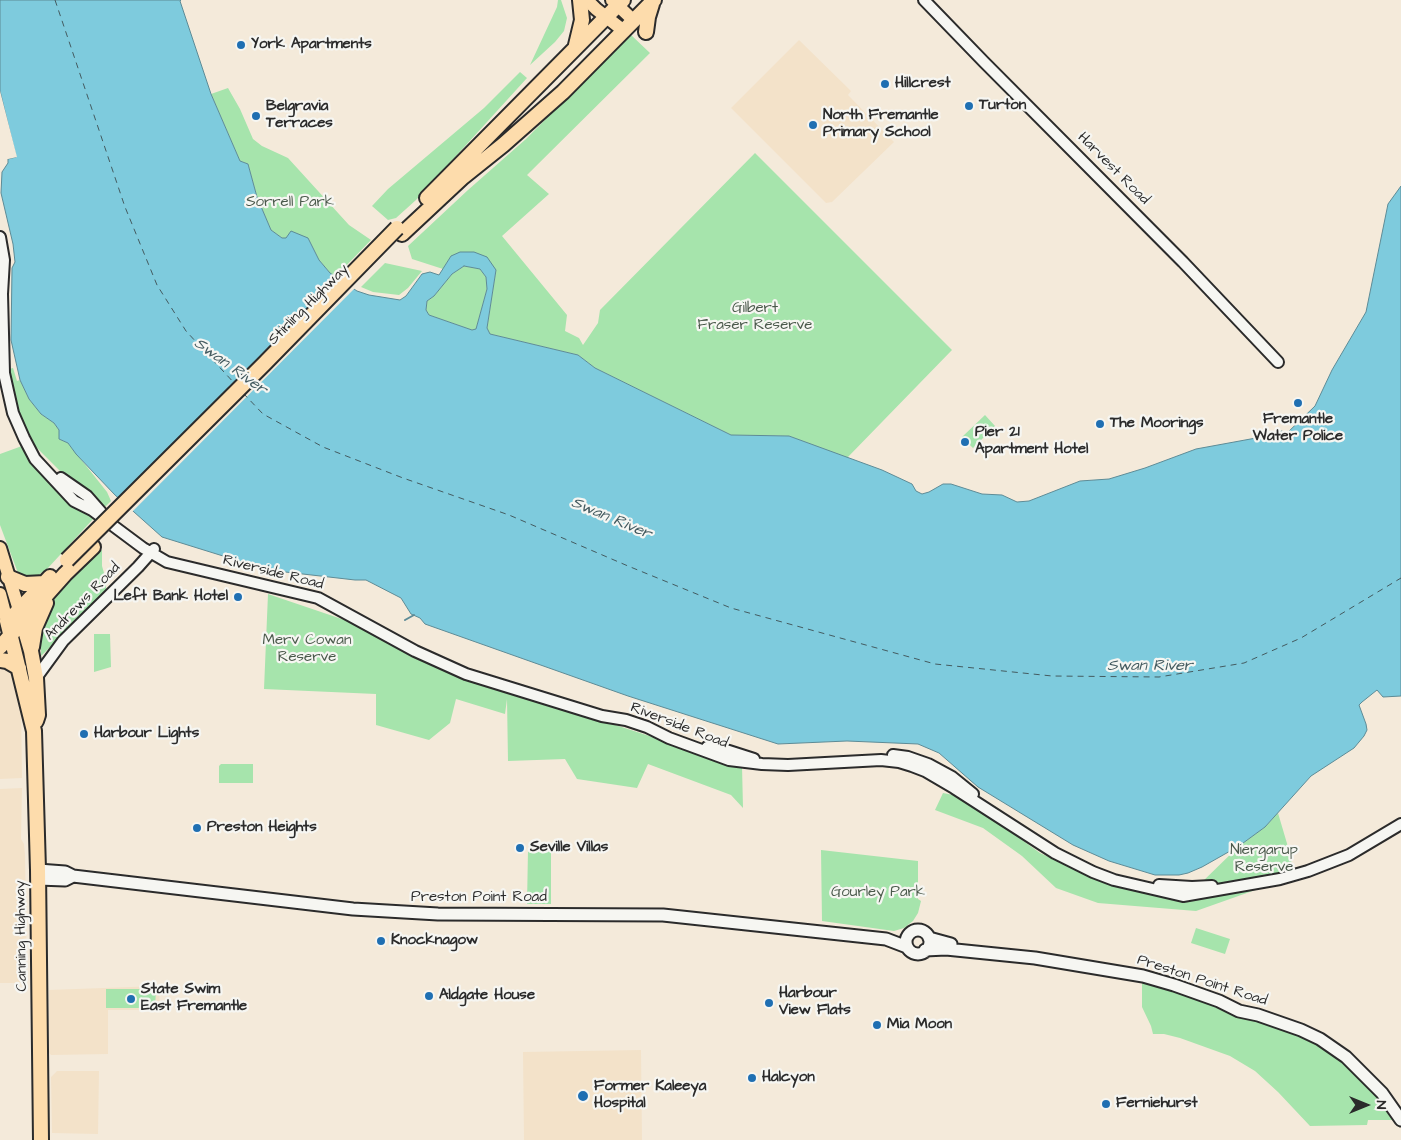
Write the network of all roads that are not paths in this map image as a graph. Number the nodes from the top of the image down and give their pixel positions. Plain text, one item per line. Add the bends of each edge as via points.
1 (580, 0) edge
2 (588, 0) edge
3 (654, 0) edge
4 (924, 0) edge
5 (617, 2) edge
6 (606, 17) junction
7 (634, 20) junction
8 (624, 31) junction
9 (646, 32) dead end
10 (576, 46) junction
11 (399, 231) junction
12 (0, 242) edge
13 (0, 278) edge
14 (2, 294) junction
15 (1278, 362) dead end
16 (0, 548) edge
17 (152, 551) junction
18 (8, 577) junction
19 (48, 586) junction
20 (0, 594) edge
21 (21, 616) junction
22 (6, 628) edge
23 (0, 647) edge
24 (31, 651) junction
25 (0, 660) edge
26 (19, 668) junction
27 (36, 678) junction
28 (34, 731) junction
29 (1401, 816) edge
30 (1401, 824) edge
31 (38, 874) junction
32 (929, 938) junction
33 (907, 942) junction
34 (925, 950) junction
35 (1401, 1109) edge
36 (1401, 1120) edge
37 (41, 1140) edge

1 - 10 highway via 582,20
2 - 6 main road
3 - 7 highway, Stirling Highway
3 - 9 highway
4 - 15 street, Harvest Road
5 - 6 highway, Stirling Highway
5 - 7 main road
6 - 8 main road
6 - 10 highway, Stirling Highway
7 - 8 highway, Stirling Highway
8 - 11 highway, Stirling Highway via 504,145
10 - 11 highway, Stirling Highway
11 - 19 highway, Stirling Highway, bridge
12 - 14 street, Riverside Road via 4,275
13 - 14 street, Riverside Road
14 - 17 street, Riverside Road via 6,385 18,426 31,450 87,496 102,513
16 - 18 main road, Canning Highway
17 - 27 street, Andrews Road via 63,641
17 - 29 street, Riverside Road via 188,564 304,588 438,658 470,671 599,710 621,713 707,747 766,760 869,755 896,755 917,760 952,777 976,797 1059,850 1101,870 1139,882 1192,887 1266,877 1340,852
17 - 30 street, Riverside Road via 175,565 318,598 415,651 466,674 602,716 633,722 729,760 788,765 881,760 912,766 954,788 1055,853 1094,872 1114,880 1183,896 1308,871 1349,855
18 - 19 highway via 25,584
18 - 21 main road, Canning Highway
19 - 21 highway, Stirling Highway
19 - 24 highway
20 - 22 main road, Canning Highway
21 - 22 highway, Stirling Highway
21 - 24 highway, Canning Highway
22 - 23 highway, Stirling Highway
22 - 26 highway, Canning Highway
24 - 27 highway, Canning Highway
25 - 26 highway
26 - 28 highway, Canning Highway
27 - 28 highway, Canning Highway via 38,715
28 - 31 highway, Canning Highway
31 - 33 main road, Preston Point Road via 65,880 73,876 370,911 663,915
31 - 37 highway, Canning Highway
32 - 33 main road, Preston Point Road via 918,930 912,932
32 - 34 main road
32 - 35 main road, Preston Point Road via 947,944 1142,970 1240,1006 1253,1007 1294,1021 1336,1042 1357,1058
33 - 34 main road, Preston Point Road via 915,953
34 - 36 main road, Preston Point Road via 946,949 1035,958 1143,976 1301,1030 1346,1057 1382,1093

